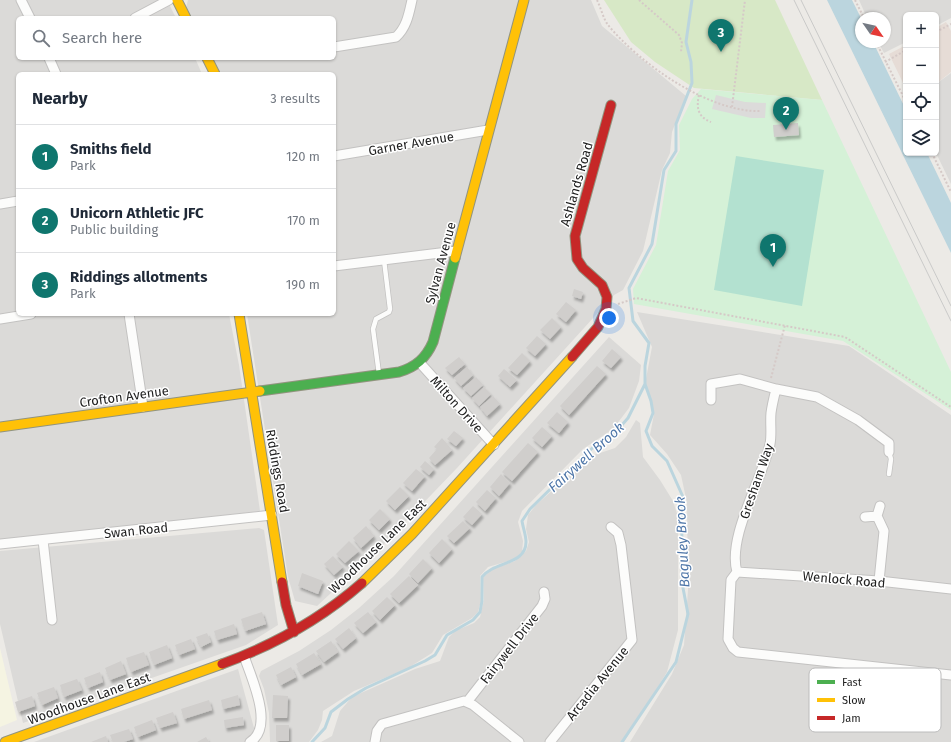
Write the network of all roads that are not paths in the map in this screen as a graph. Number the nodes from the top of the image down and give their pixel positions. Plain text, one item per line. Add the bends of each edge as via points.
1 (21, 0) edge
2 (169, 0) edge
3 (176, 0) edge
4 (412, 0) edge
5 (524, 0) edge
6 (29, 16) edge
7 (139, 16) edge
8 (185, 16) edge
9 (336, 47) edge
10 (54, 60) edge
11 (208, 60) edge
12 (56, 72) edge
13 (214, 72) edge
14 (611, 105) dead end
15 (488, 130) junction
16 (336, 156) edge
17 (16, 201) edge
18 (0, 204) edge
19 (456, 252) junction
20 (384, 260) junction
21 (336, 266) edge
22 (607, 306) joint
23 (19, 316) edge
24 (129, 316) edge
25 (239, 316) edge
26 (0, 319) edge
27 (420, 362) junction
28 (379, 375) junction
29 (772, 388) junction
30 (251, 392) junction
31 (710, 400) dead end
32 (143, 407) junction
33 (0, 427) edge
34 (494, 445) junction
35 (892, 446) joint
36 (889, 474) dead end
37 (880, 506) dead end
38 (272, 515) junction
39 (877, 516) junction
40 (865, 517) dead end
41 (611, 527) dead end
42 (43, 540) junction
43 (0, 544) edge
44 (736, 572) junction
45 (879, 582) junction
46 (951, 589) edge
47 (544, 592) dead end
48 (52, 620) dead end
49 (294, 632) junction
50 (244, 656) junction
51 (880, 668) edge
52 (941, 675) edge
53 (951, 676) edge
54 (467, 702) junction
55 (252, 741) edge
56 (4, 742) edge
57 (375, 742) edge
58 (519, 742) edge
59 (550, 742) edge

1 - 6 street
2 - 7 street
3 - 8 street
4 - 9 street via 407,19 396,36
5 - 15 street, Sylvan Avenue
10 - 12 street
11 - 13 street
14 - 22 street, Ashlands Road via 574,236 576,256 580,265 605,289
15 - 16 street, Garner Avenue
15 - 19 street, Sylvan Avenue
17 - 18 street
19 - 20 street
19 - 27 street, Sylvan Avenue via 433,342 428,354
20 - 21 street
20 - 28 lane via 390,310 376,319 373,328
22 - 34 street, Woodhouse Lane East via 605,316 598,327
23 - 26 street
24 - 32 street
25 - 30 street, Riddings Road
27 - 28 street, Sylvan Avenue via 407,370
27 - 34 street, Milton Drive
28 - 30 street, Sylvan Avenue
29 - 31 street via 740,379 709,380
29 - 35 street via 802,393 830,403
29 - 44 street, Gresham Way via 770,443 742,522 734,564
30 - 32 street, Crofton Avenue
30 - 38 street, Riddings Road
32 - 33 street, Crofton Avenue
34 - 49 street, Woodhouse Lane East via 368,576 339,602
35 - 36 lane
37 - 39 street
38 - 42 street, Swan Road
38 - 49 street, Riddings Road via 286,605
39 - 40 street
39 - 45 street via 884,531
41 - 59 street, Arcadia Avenue via 618,533 621,545 632,640
42 - 43 street, Swan Road
42 - 48 street
44 - 45 street, Wenlock Road
44 - 51 street, Gresham Way via 731,580 728,639 732,648 738,652
45 - 46 street, Wenlock Road
47 - 54 street, Fairywell Drive via 542,606
49 - 50 street, Woodhouse Lane East
50 - 55 street via 261,713 260,730
50 - 56 street, Woodhouse Lane East
52 - 53 street, Gresham Way
54 - 57 street via 382,724 377,731
54 - 58 street

